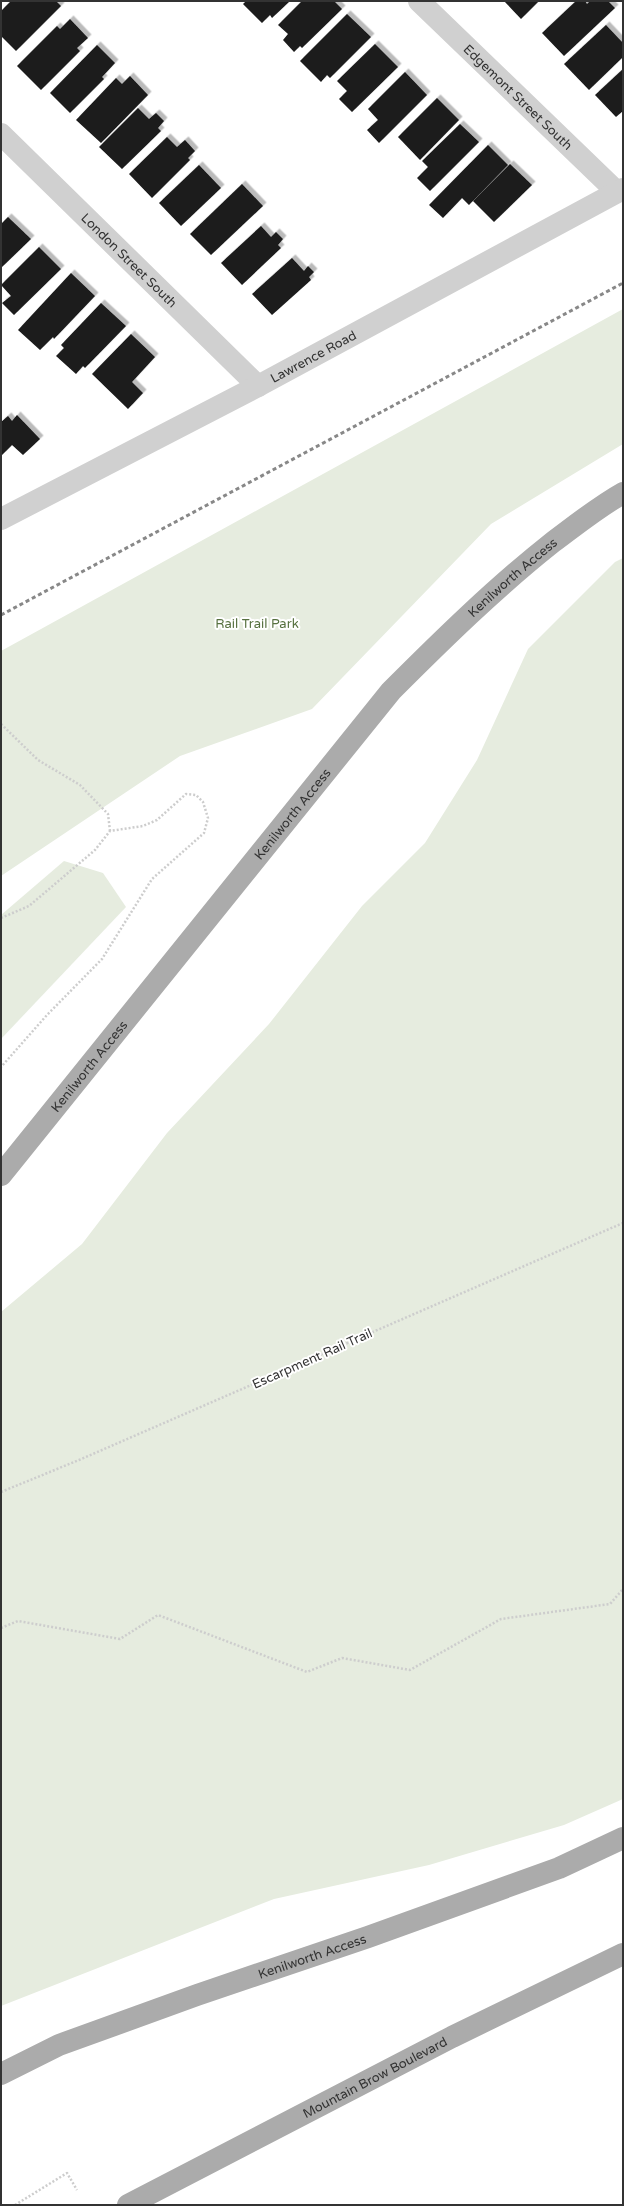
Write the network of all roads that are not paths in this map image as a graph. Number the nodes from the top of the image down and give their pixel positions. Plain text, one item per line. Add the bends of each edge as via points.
1 (419, 1) edge
2 (1, 134) edge
3 (620, 190) edge
4 (258, 386) junction
5 (623, 493) edge
6 (1, 519) edge
7 (1, 1175) edge
8 (623, 1838) edge
9 (623, 1954) edge
10 (1, 2074) edge
11 (141, 2202) edge

1 - 3 street, Edgemont Street South
2 - 4 street, London Street South
3 - 4 street, Lawrence Road
4 - 6 street, Lawrence Road
5 - 7 main road, Kenilworth Access via 601,505 525,565 460,622 391,691
8 - 10 main road, Kenilworth Access via 544,1873 59,2045
9 - 11 main road, Mountain Brow Boulevard via 452,2037

